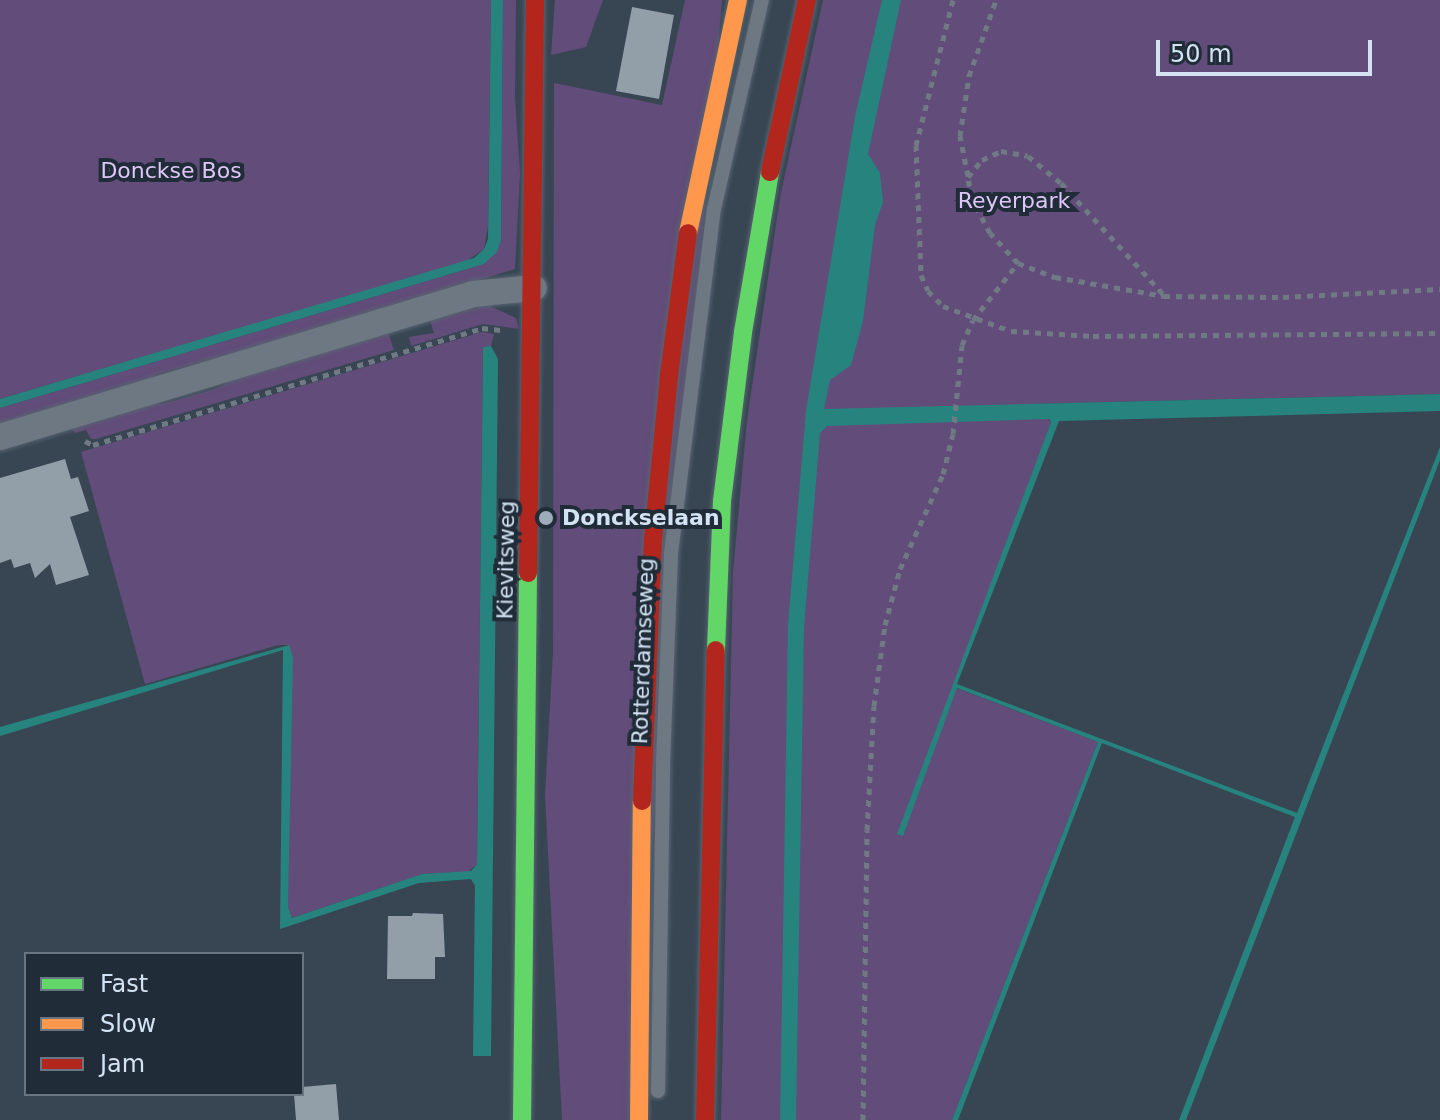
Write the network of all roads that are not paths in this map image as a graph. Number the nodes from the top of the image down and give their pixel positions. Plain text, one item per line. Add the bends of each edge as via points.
1 (535, 0) edge
2 (738, 0) edge
3 (762, 0) edge
4 (807, 0) edge
5 (534, 288) junction
6 (0, 437) edge
7 (658, 1104) dead end
8 (522, 1120) edge
9 (639, 1120) edge
10 (705, 1120) edge

1 - 5 main road, Kievitsweg
2 - 9 main road, Rotterdamseweg via 691,214 653,539 642,771
3 - 7 lane, Rotterdamseweg via 714,209 671,553
4 - 10 main road via 745,317 722,501
5 - 6 street via 473,294
5 - 8 main road, Kievitsweg

